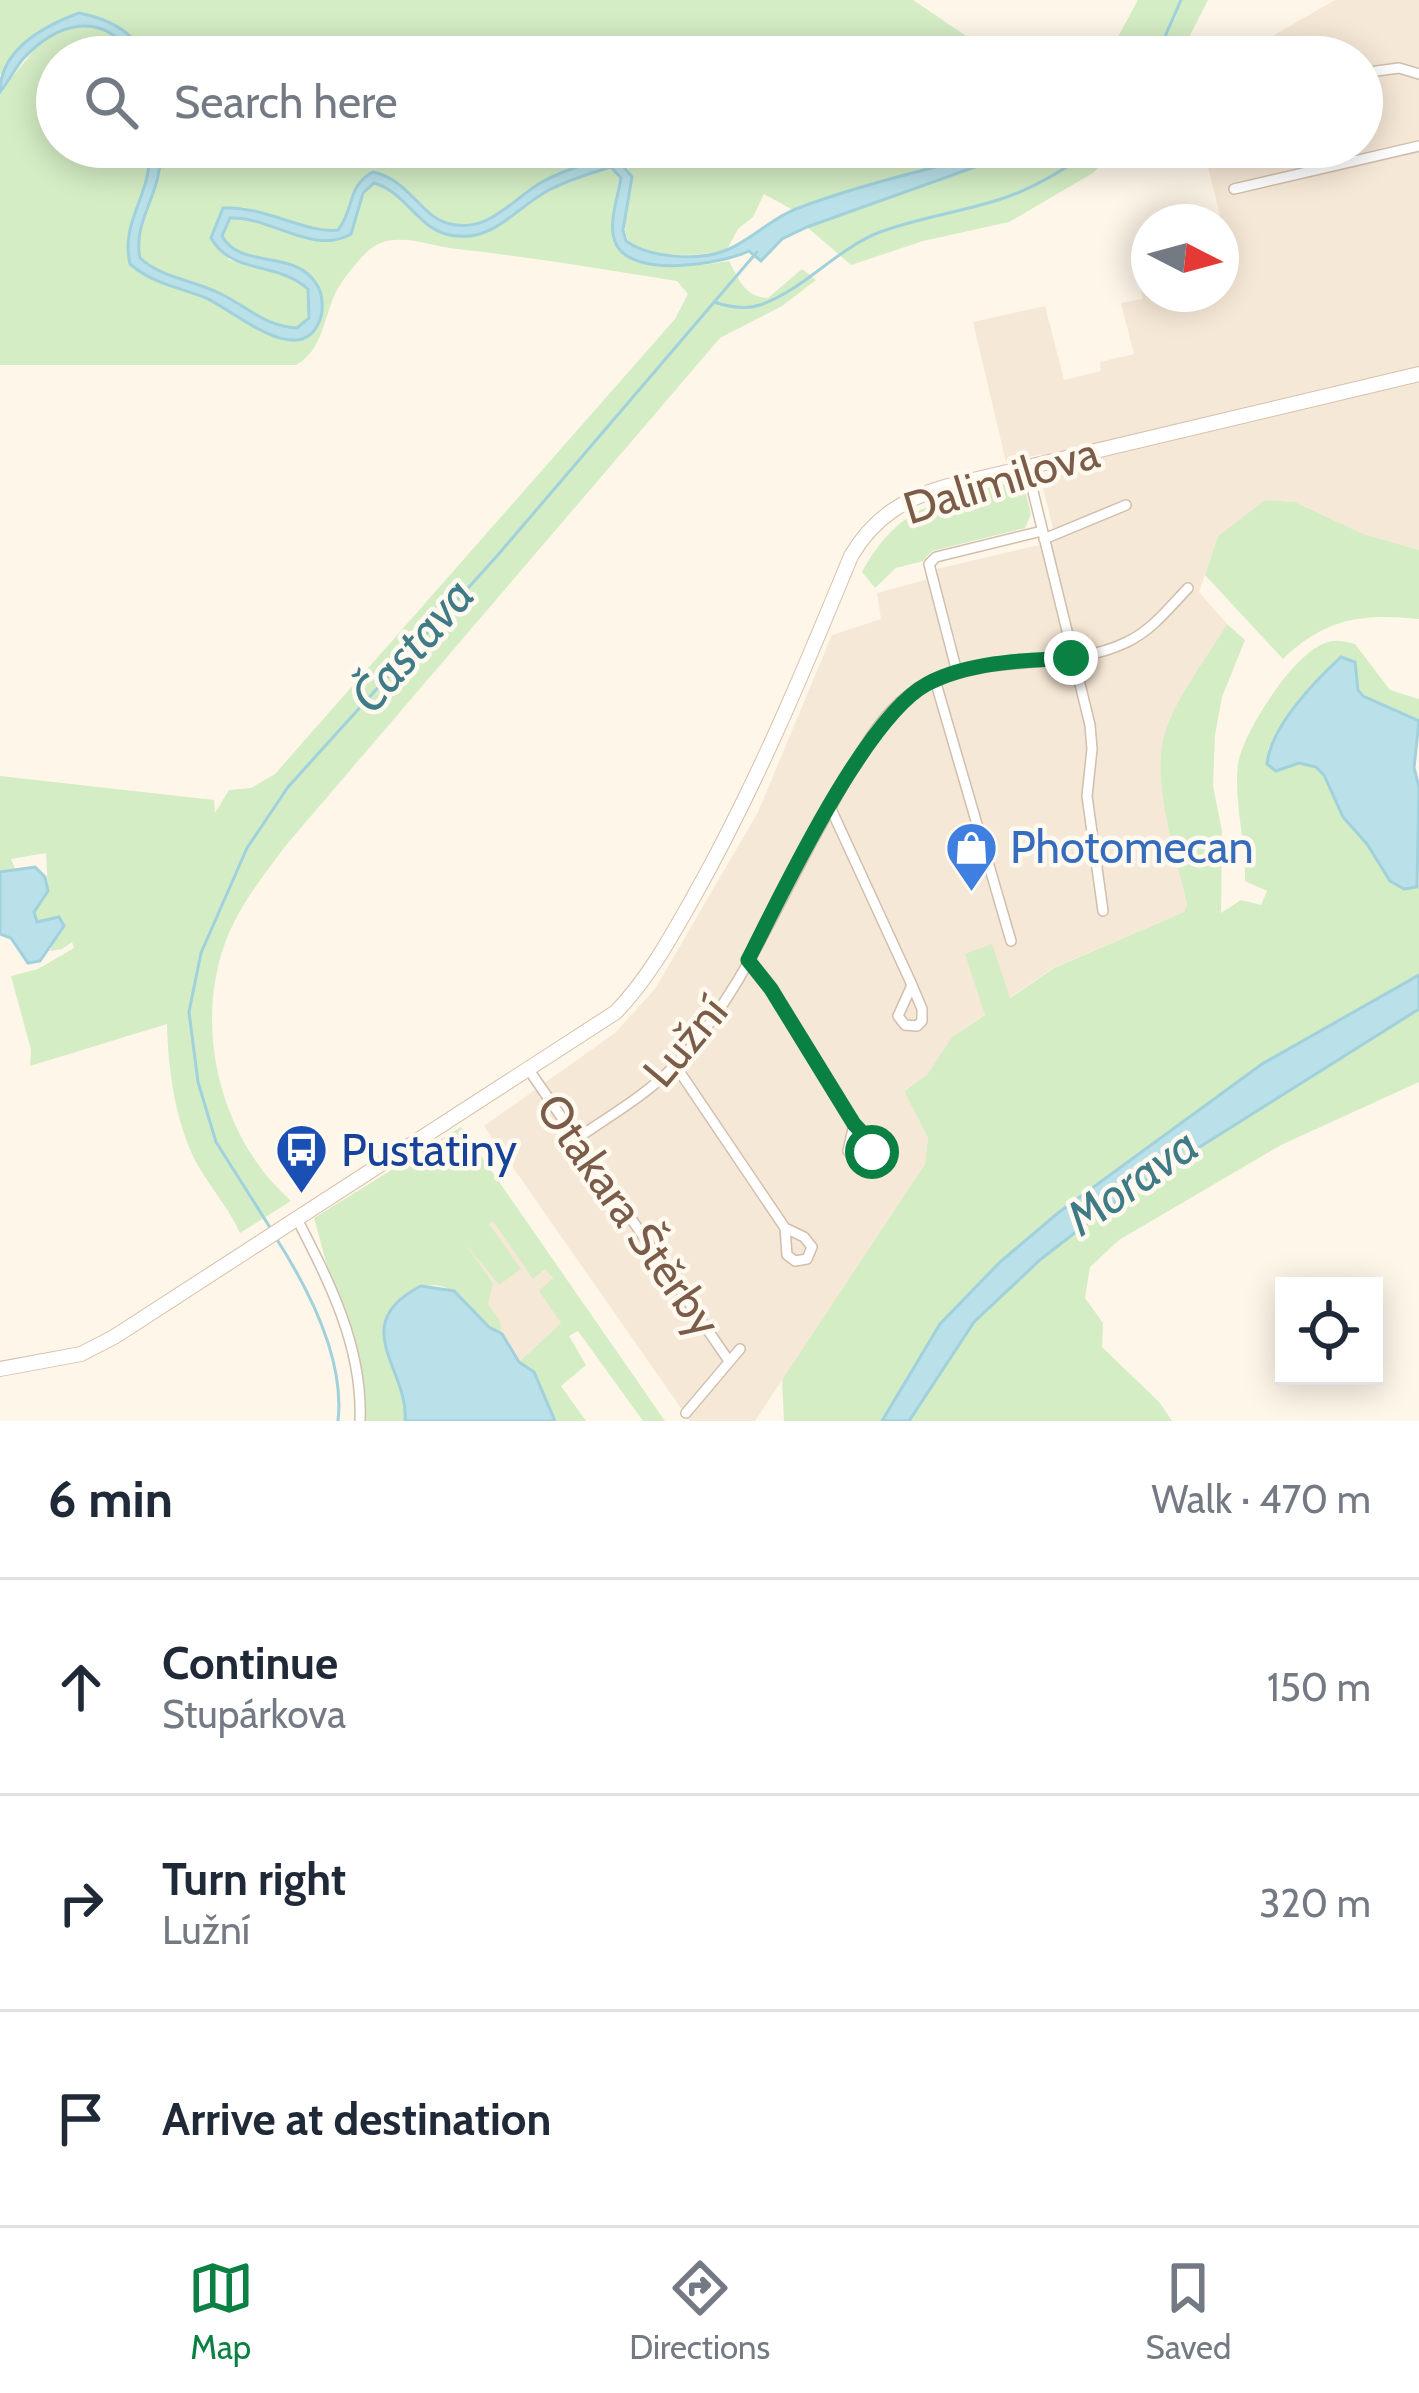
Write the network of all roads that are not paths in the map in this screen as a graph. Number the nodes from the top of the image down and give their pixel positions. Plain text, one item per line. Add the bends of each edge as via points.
1 (1383, 70) edge
2 (1419, 74) edge
3 (1419, 146) edge
4 (1383, 154) edge
5 (1324, 168) edge
6 (1234, 189) dead end
7 (1419, 374) edge
8 (1028, 467) junction
9 (1126, 505) dead end
10 (1043, 535) junction
11 (1188, 588) dead end
12 (1071, 658) junction
13 (957, 672) junction
14 (934, 680) junction
15 (830, 808) junction
16 (1102, 910) dead end
17 (1011, 941) dead end
18 (748, 960) junction
19 (912, 986) dead end
20 (675, 1065) junction
21 (529, 1070) junction
22 (854, 1124) dead end
23 (576, 1138) junction
24 (291, 1220) junction
25 (785, 1228) dead end
26 (740, 1348) dead end
27 (729, 1361) junction
28 (0, 1369) edge
29 (686, 1413) dead end
30 (360, 1421) edge

1 - 2 street
3 - 4 street
5 - 6 street
7 - 8 main road, Dalimilova
8 - 10 street
8 - 21 main road, Dalimilova via 913,498 864,535 717,856 633,994
9 - 10 street
10 - 12 street
10 - 13 street via 929,564
11 - 12 street, Lužní via 1130,641
12 - 13 street, Lužní
12 - 16 street via 1090,725 1087,796
13 - 14 street, Lužní
14 - 15 street, Lužní via 894,708
14 - 17 street
15 - 18 street, Lužní
15 - 19 street
18 - 20 street, Lužní
18 - 22 street
20 - 23 street, Lužní
20 - 25 street
21 - 23 street, Otakara Štěrby
21 - 24 main road, Dalimilova
23 - 27 street, Otakara Štěrby
24 - 28 main road, Dalimilova via 81,1354
24 - 30 street via 347,1327
26 - 27 street
27 - 29 street

